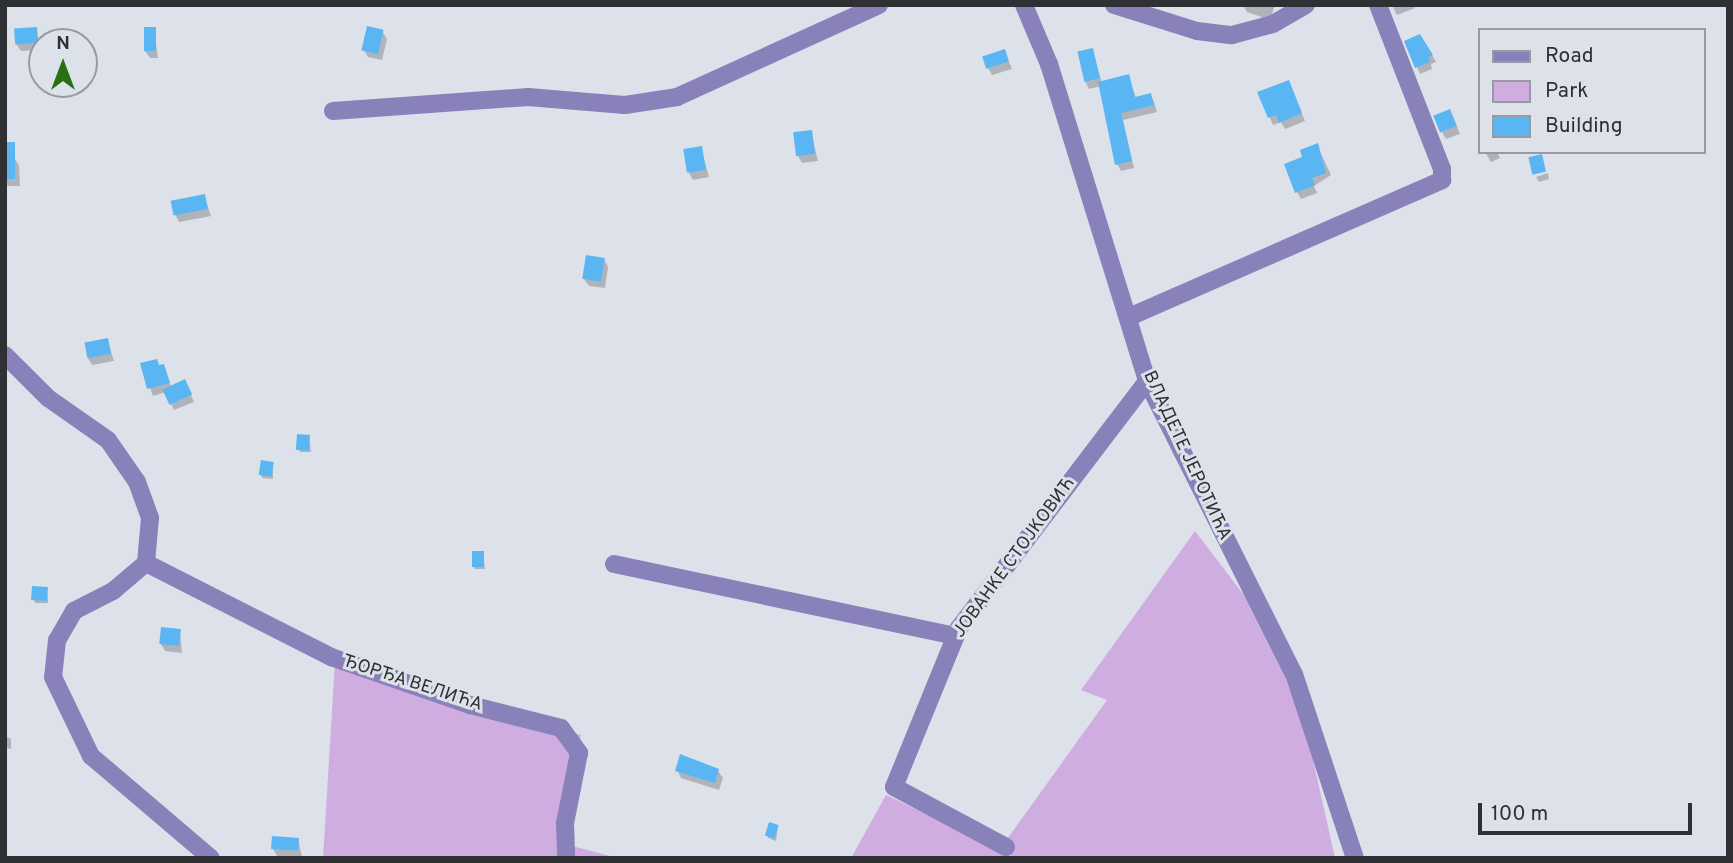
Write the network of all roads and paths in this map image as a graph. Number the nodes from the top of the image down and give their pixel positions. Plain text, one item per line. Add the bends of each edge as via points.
1 (879, 5) edge
2 (1024, 5) edge
3 (1114, 5) edge
4 (1306, 5) edge
5 (1378, 5) edge
6 (1147, 10) edge
7 (334, 111) dead end
8 (1129, 317) junction
9 (5, 355) edge
10 (1147, 381) junction
11 (146, 563) junction
12 (614, 564) dead end
13 (956, 636) junction
14 (1006, 847) dead end
15 (1350, 853) edge
16 (211, 858) edge
17 (566, 858) edge

1 - 7 street via 677,97 625,105 528,97
2 - 8 street, ВЛАДЕТЕ ЈЕРОТИЋА via 1049,64
3 - 6 street
4 - 6 street via 1273,24 1232,35 1198,31
5 - 8 street via 1442,169 1441,180
8 - 10 street, ВЛАДЕТЕ ЈЕРОТИЋА
9 - 11 street via 48,398 108,440 137,482 150,518
10 - 13 street, ЈОВАНКЕ СТОЈКОВИЋ
10 - 15 street, ВЛАДЕТЕ ЈЕРОТИЋА via 1294,674
11 - 16 street via 113,591 74,611 57,640 53,677 91,756
11 - 17 street, ЂОРЂА ВЕЛИЋА via 331,657 470,705 561,727 579,753 565,823
12 - 13 street
13 - 14 street, ЈОВАНКЕ СТОЈКОВИЋ via 894,788

